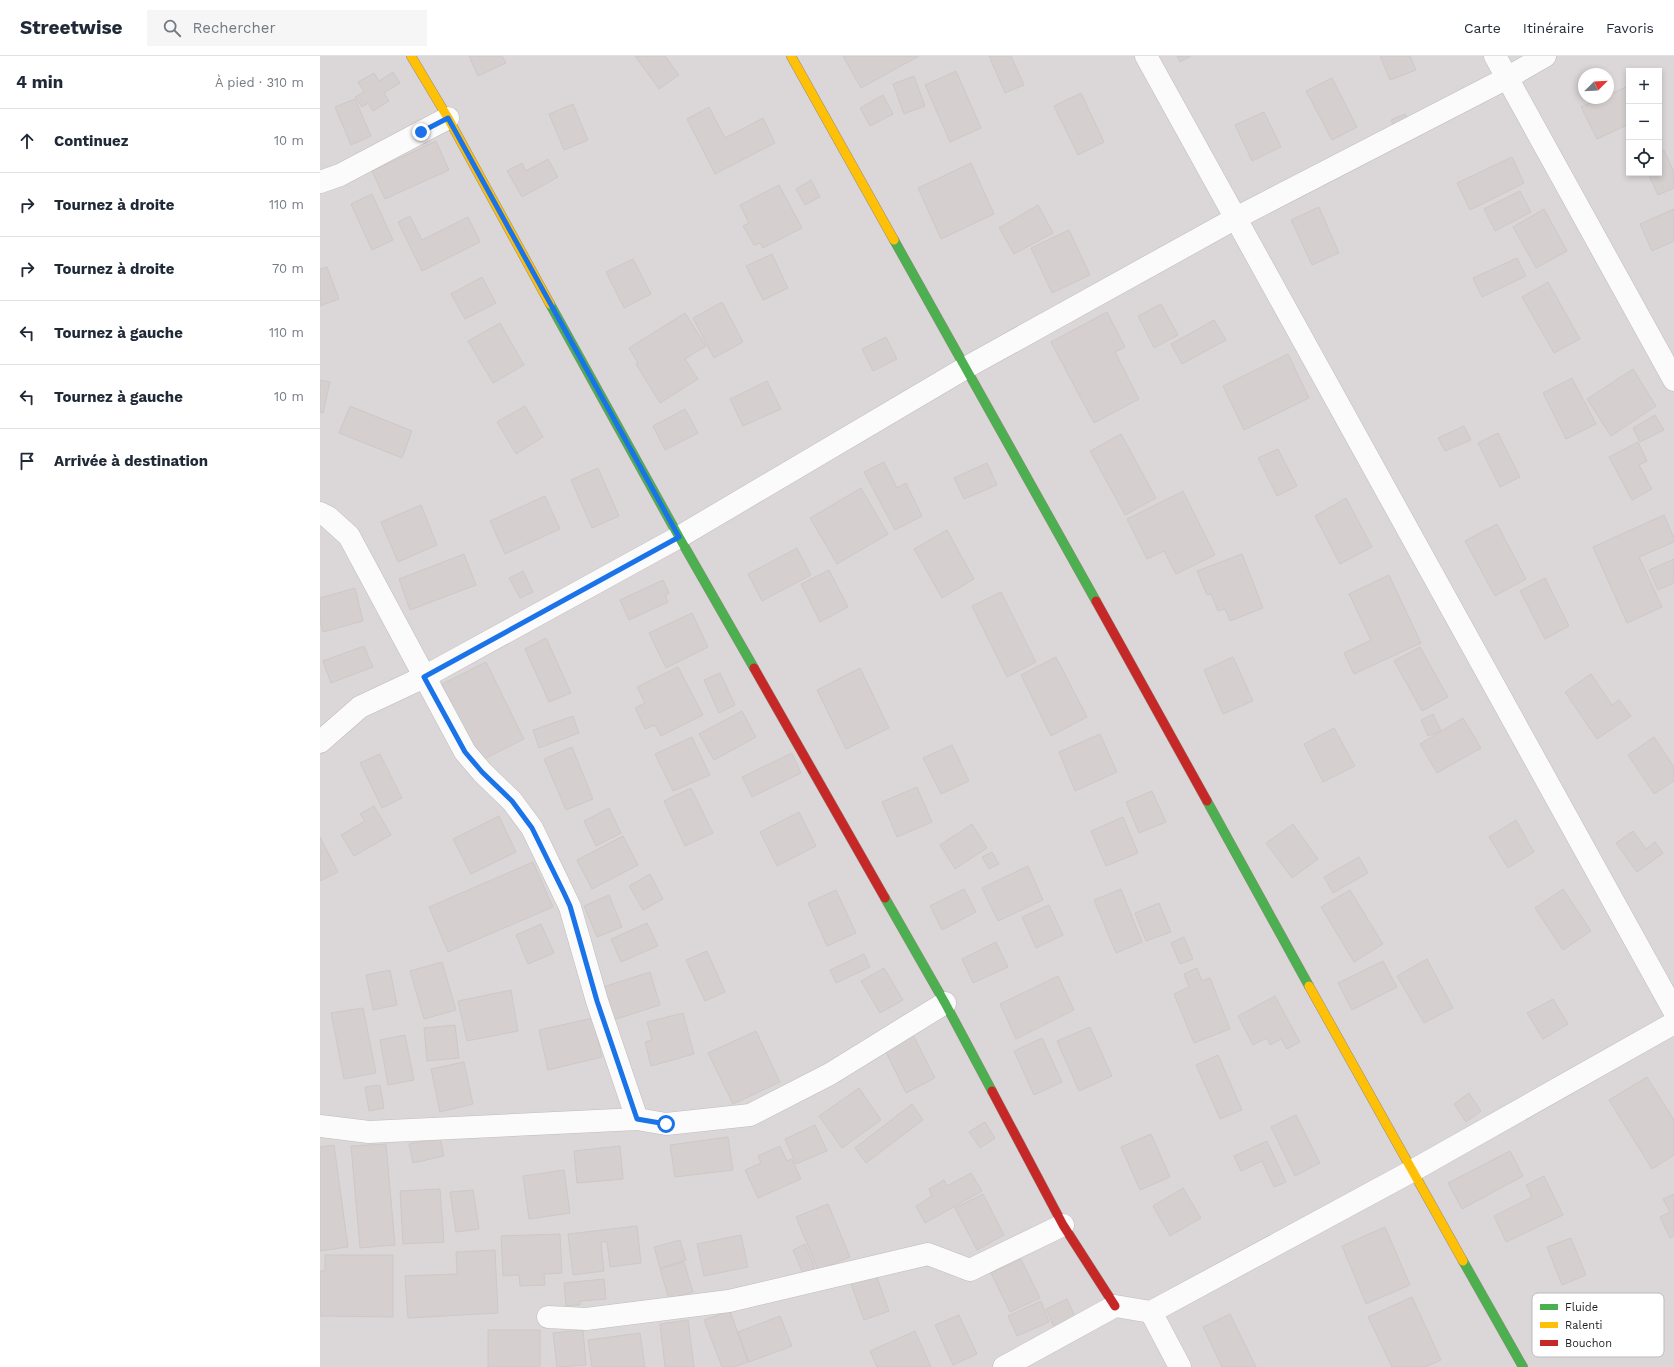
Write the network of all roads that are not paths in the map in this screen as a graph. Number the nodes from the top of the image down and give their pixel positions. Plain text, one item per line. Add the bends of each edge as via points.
1 (411, 56) edge
2 (791, 56) edge
3 (1146, 56) edge
4 (1495, 56) edge
5 (1545, 56) edge
6 (1507, 78) junction
7 (448, 118) junction
8 (320, 182) edge
9 (1236, 218) junction
10 (966, 367) junction
11 (1674, 380) edge
12 (320, 513) edge
13 (679, 537) junction
14 (424, 677) junction
15 (320, 742) edge
16 (945, 1003) junction
17 (1674, 1011) edge
18 (1674, 1022) edge
19 (637, 1119) junction
20 (320, 1126) edge
21 (1412, 1171) junction
22 (1063, 1225) junction
23 (1115, 1306) junction
24 (1151, 1312) junction
25 (548, 1317) dead end
26 (1004, 1367) edge
27 (1180, 1367) edge
28 (1523, 1367) edge

1 - 7 street
2 - 10 street
3 - 9 street
4 - 6 street
5 - 6 street
6 - 9 street
6 - 11 street
7 - 8 street via 340,175
7 - 13 street
9 - 10 street
9 - 17 street
10 - 13 street
10 - 21 street
12 - 14 street via 349,536
13 - 14 street
13 - 16 street
14 - 15 street via 360,707
14 - 19 street via 465,752 512,801 532,828 567,899 597,1001
16 - 19 street via 830,1074 750,1115 666,1124
16 - 22 street
18 - 21 street
19 - 20 street via 369,1132
21 - 24 street
21 - 28 street
22 - 23 street
22 - 25 street via 970,1270 928,1254 730,1301 586,1319
23 - 24 street
23 - 26 street
24 - 27 street

